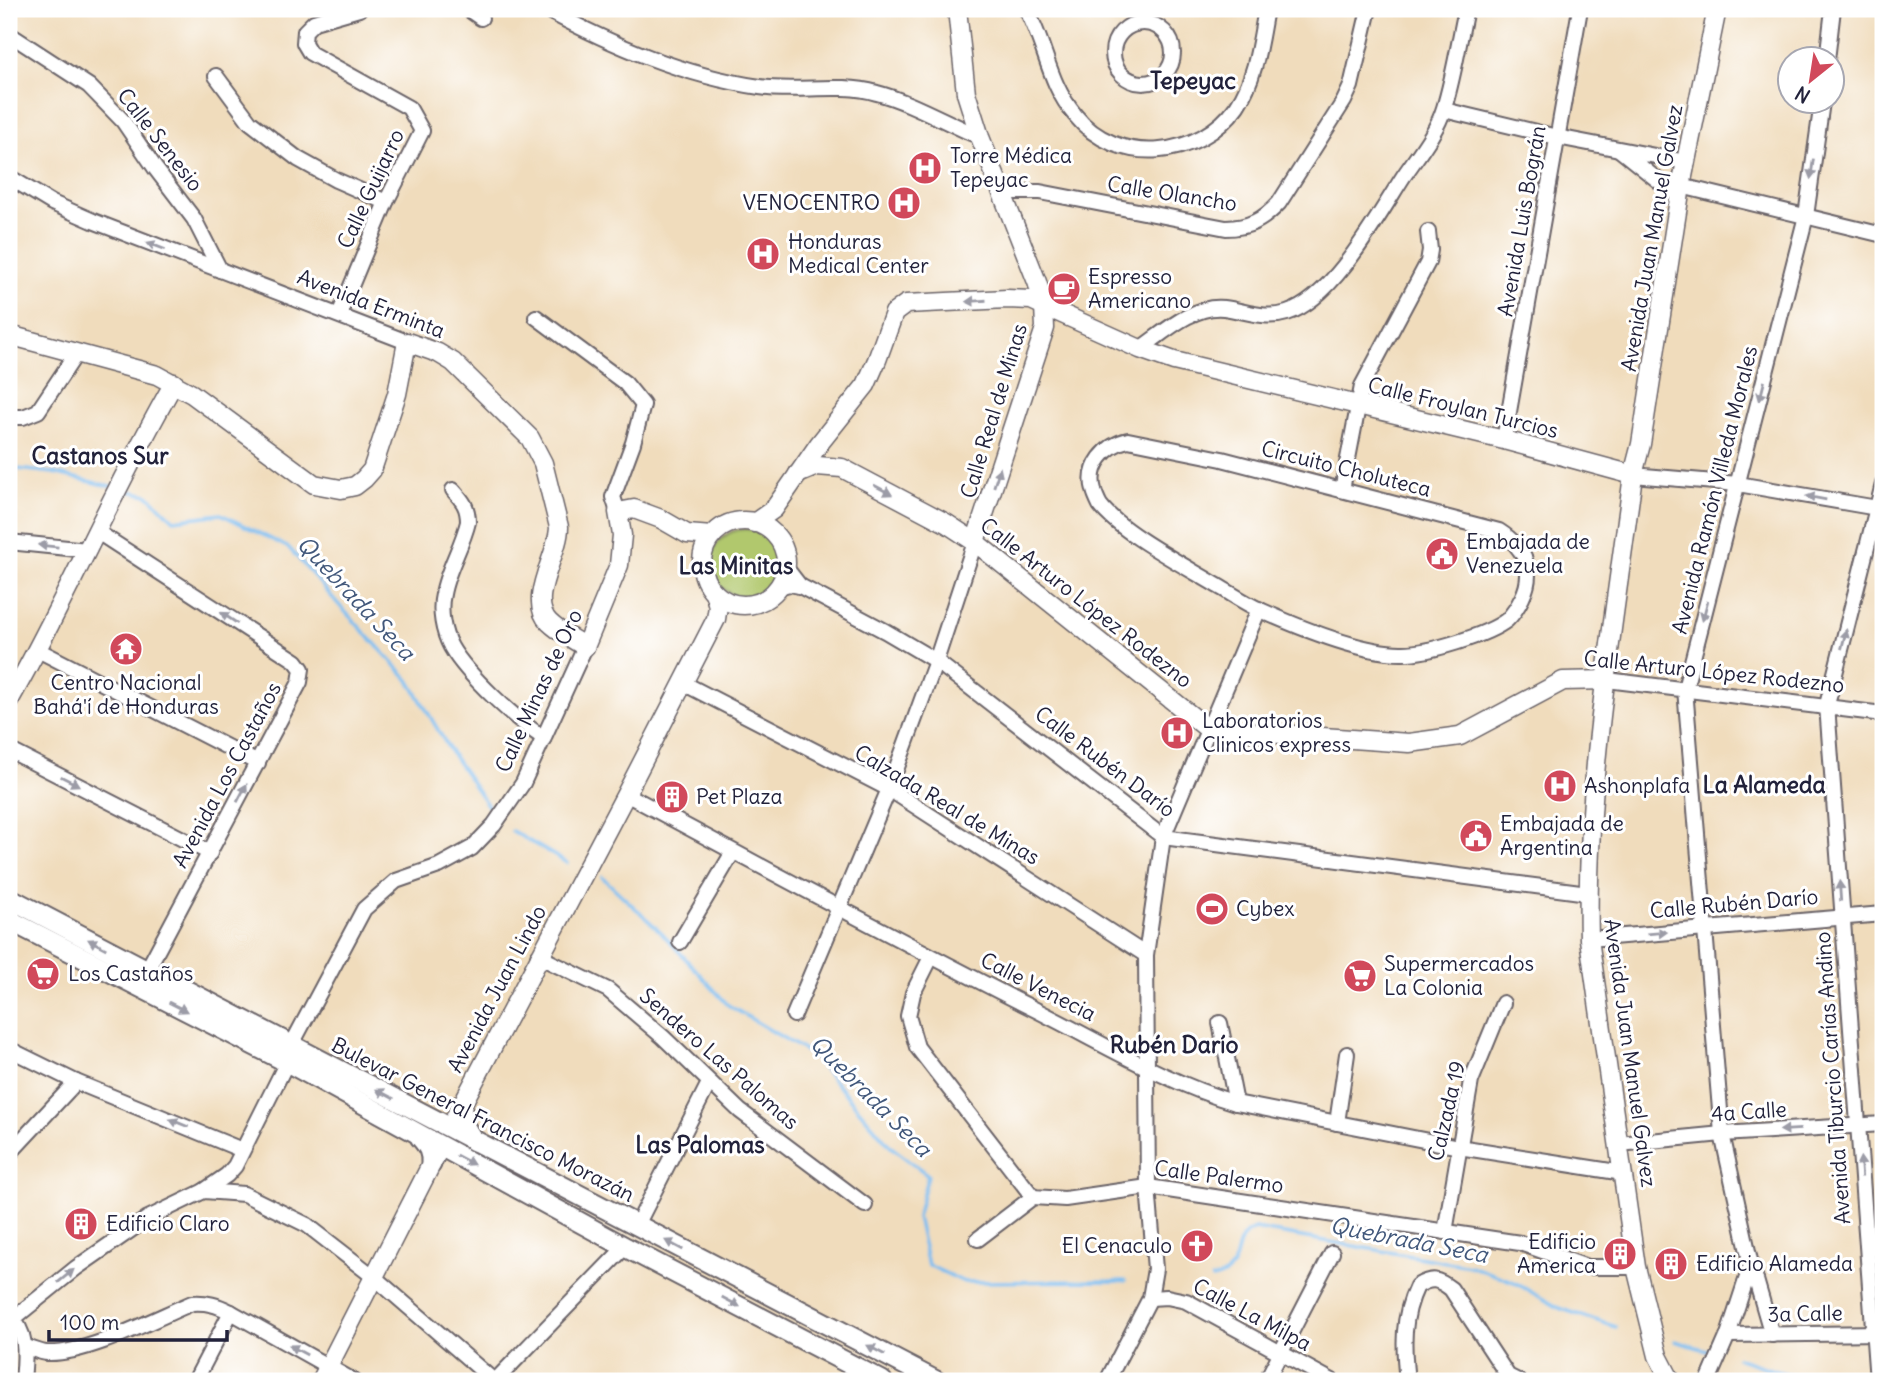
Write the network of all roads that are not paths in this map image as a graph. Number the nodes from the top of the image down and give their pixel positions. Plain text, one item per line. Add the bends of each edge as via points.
1 (359, 9) edge
2 (468, 9) edge
3 (545, 9) edge
4 (1026, 9) edge
5 (1151, 9) edge
6 (1266, 9) edge
7 (1369, 9) edge
8 (1466, 9) edge
9 (1580, 9) edge
10 (1705, 9) edge
11 (1717, 9) edge
12 (1833, 9) edge
13 (954, 11) edge
14 (481, 18) dead end
15 (1153, 25) junction
16 (9, 34) edge
17 (1829, 46) edge
18 (216, 76) dead end
19 (1444, 110) junction
20 (1820, 116) edge
21 (980, 137) junction
22 (1558, 137) junction
23 (1616, 147) junction
24 (1676, 160) junction
25 (9, 177) edge
26 (1675, 188) junction
27 (1002, 192) junction
28 (386, 202) junction
29 (1806, 216) junction
30 (200, 229) junction
31 (1427, 232) dead end
32 (1883, 236) edge
33 (183, 256) junction
34 (1026, 259) junction
35 (220, 270) junction
36 (1006, 299) junction
37 (1044, 305) junction
38 (339, 315) junction
39 (536, 317) dead end
40 (9, 334) edge
41 (407, 342) junction
42 (1140, 349) junction
43 (76, 354) junction
44 (174, 383) junction
45 (1358, 406) junction
46 (9, 417) edge
47 (830, 430) junction
48 (1504, 440) junction
49 (842, 468) junction
50 (798, 474) junction
51 (1633, 475) junction
52 (1738, 484) junction
53 (1883, 484) edge
54 (453, 490) dead end
55 (1342, 490) junction
56 (774, 509) junction
57 (1880, 509) edge
58 (618, 512) junction
59 (754, 523) junction
60 (96, 531) junction
61 (773, 533) junction
62 (687, 534) junction
63 (712, 536) junction
64 (9, 542) edge
65 (975, 542) junction
66 (87, 550) junction
67 (702, 559) junction
68 (786, 568) junction
69 (800, 586) junction
70 (779, 587) junction
71 (714, 592) junction
72 (739, 605) junction
73 (1258, 609) junction
74 (716, 619) junction
75 (585, 647) junction
76 (38, 650) junction
77 (936, 662) junction
78 (1607, 680) junction
79 (683, 683) junction
80 (1685, 690) junction
81 (9, 701) edge
82 (1827, 705) junction
83 (1883, 714) edge
84 (1208, 729) junction
85 (544, 738) junction
86 (9, 750) edge
87 (258, 763) junction
88 (890, 789) junction
89 (626, 794) junction
90 (1163, 836) junction
91 (733, 852) junction
92 (210, 853) junction
93 (1588, 893) junction
94 (9, 898) edge
95 (839, 909) junction
96 (1883, 914) edge
97 (1842, 917) junction
98 (9, 920) edge
99 (1705, 929) junction
100 (1589, 939) junction
101 (680, 942) dead end
102 (1146, 955) junction
103 (538, 956) junction
104 (932, 957) junction
105 (147, 970) junction
106 (1503, 1003) dead end
107 (793, 1015) dead end
108 (1220, 1023) dead end
109 (9, 1049) edge
110 (289, 1054) junction
111 (1347, 1054) dead end
112 (1147, 1066) junction
113 (76, 1082) junction
114 (709, 1083) junction
115 (1236, 1103) junction
116 (462, 1104) junction
117 (429, 1117) junction
118 (1337, 1123) junction
119 (1883, 1124) edge
120 (1858, 1126) junction
121 (450, 1128) junction
122 (1722, 1134) junction
123 (474, 1141) junction
124 (1619, 1144) junction
125 (1459, 1147) junction
126 (242, 1150) junction
127 (9, 1154) edge
128 (436, 1156) junction
129 (234, 1166) junction
130 (1623, 1173) junction
131 (1148, 1187) junction
132 (204, 1191) junction
133 (244, 1194) junction
134 (1033, 1197) junction
135 (865, 1205) dead end
136 (637, 1226) junction
137 (1445, 1232) junction
138 (978, 1239) dead end
139 (625, 1247) junction
140 (1332, 1253) dead end
141 (1751, 1265) junction
142 (1636, 1267) junction
143 (374, 1277) junction
144 (1150, 1298) junction
145 (231, 1312) junction
146 (11, 1317) edge
147 (1878, 1334) edge
148 (1728, 1335) junction
149 (1772, 1335) junction
150 (26, 1347) junction
151 (1280, 1354) junction
152 (325, 1374) edge
153 (1512, 1379) edge
154 (23, 1381) edge
155 (195, 1381) edge
156 (354, 1381) edge
157 (495, 1381) edge
158 (882, 1381) edge
159 (936, 1381) edge
160 (1107, 1381) edge
161 (1266, 1381) edge
162 (1332, 1381) edge
163 (1406, 1381) edge
164 (1671, 1381) edge
165 (1708, 1381) edge
166 (1877, 1381) edge

1 - 28 street, Calle Guijarro via 314,22 305,30 304,43 310,53 409,108 422,131
2 - 14 street
3 - 21 street via 683,70 762,88 850,88 877,93
4 - 6 street via 1054,85 1075,117 1120,146 1156,151 1182,147 1203,137 1237,105 1248,85
5 - 15 street
7 - 27 street, Calle Olancho via 1345,101 1279,203 1255,223 1226,228 1040,192
8 - 19 street
9 - 22 street, Avenida Luis Bográn
10 - 24 street, Avenida Juan Manuel Galvez
11 - 26 street, Avenida Juan Manuel Galvez
12 - 17 street
13 - 21 street, Calle Real de Minas via 966,93
15 - 15 street via 1126,27 1114,43 1112,53 1119,72 1136,83 1156,81 1173,59 1170,39
16 - 30 street, Calle Senesio via 89,86 123,121
18 - 28 street via 250,122 298,159
19 - 22 street
19 - 42 street via 1348,260 1303,307 1263,317 1222,308 1202,310
20 -> 29 street, Avenida Ramón Villeda Morales
21 - 27 street, Calle Real de Minas
22 - 23 street
22 - 48 street, Avenida Luis Bográn
23 - 24 street
23 - 26 street
24 - 26 street, Avenida Juan Manuel Galvez
33 -> 25 street, Avenida Erminta via 52,203
26 - 29 street
26 - 51 street, Avenida Juan Manuel Galvez
27 - 34 street, Calle Real de Minas
28 - 38 street, Calle Guijarro
29 - 32 street
29 -> 52 street, Avenida Ramón Villeda Morales
30 - 33 street via 197,246
30 - 35 street, Calle Senesio
31 - 45 street via 1428,262 1362,386
33 - 35 street, Avenida Erminta
34 - 36 street via 1022,288
34 - 37 street, Calle Real de Minas
35 - 38 street, Avenida Erminta
36 - 37 street
36 -> 47 street via 901,306 894,313 866,385
37 - 42 street, Calle Froylan Turcios
65 -> 37 street, Calle Real de Minas via 1045,328
38 - 41 street, Avenida Erminta
39 - 58 street, Calle Minas de Oro via 625,383 643,405 613,497
40 - 43 street
41 - 44 street via 397,394 372,470 355,485 341,489 314,484
41 - 75 street, Avenida Erminta via 453,362 539,451 559,527 540,606 550,623
42 - 45 street, Calle Froylan Turcios
43 - 44 street via 157,374
43 - 46 street via 38,411
44 - 60 street
45 - 48 street, Calle Froylan Turcios
45 - 55 street
47 - 49 street via 827,455
47 - 50 street
48 - 51 street, Calle Froylan Turcios
49 - 50 street via 817,466
49 -> 65 street, Calle Arturo López Rodezno
50 - 56 street
51 - 52 street, Calle Froylan Turcios
51 - 78 street, Avenida Juan Manuel Galvez
57 -> 52 street, Calle Froylan Turcios
52 -> 80 street, Avenida Ramón Villeda Morales
53 - 57 street, Avenida Tiburcio Carías Andino
54 - 85 street via 464,503 468,522 443,593 446,636 459,659 514,716
55 - 73 street, Circuito Choluteca via 1128,440 1108,448 1098,459 1093,488 1100,504 1118,522
55 - 73 street, Circuito Choluteca via 1499,531 1513,540 1528,564 1525,592 1517,607 1491,629 1430,650 1401,653 1364,648
56 - 59 street
56 - 61 street
82 -> 57 street, Avenida Tiburcio Carías Andino
58 - 62 street via 634,509
58 - 75 street, Calle Minas de Oro via 622,535 619,565
59 - 61 street
59 - 63 street via 731,524
60 - 66 street
87 -> 60 street, Avenida Los Castaños via 300,682 302,669
61 - 68 street via 784,549
62 - 63 street
62 - 67 street
63 - 67 street
66 -> 64 street
65 - 77 street, Calle Real de Minas
65 - 84 street, Calle Arturo López Rodezno
66 - 76 street
67 - 71 street
68 - 69 street, Calle Rubén Darío
68 - 70 street
69 - 70 street
69 - 77 street, Calle Rubén Darío
70 - 72 street via 762,602
71 - 72 street
71 - 74 street
72 - 74 street
73 - 84 street
74 - 79 street, Avenida Juan Lindo
75 - 85 street, Calle Minas de Oro
76 - 81 street
76 - 87 street
77 - 88 street, Calle Real de Minas
77 - 90 street, Calle Rubén Darío
78 - 80 street, Calle Arturo López Rodezno
78 - 84 street, Calle Arturo López Rodezno via 1563,681 1460,736 1441,740 1409,743
78 - 93 street, Avenida Juan Manuel Galvez
79 - 88 street, Calzada Real de Minas
79 - 89 street, Avenida Juan Lindo
80 - 82 street, Calle Arturo López Rodezno
80 - 99 street, Avenida Ramón Villeda Morales
82 - 83 street, Calle Arturo López Rodezno
97 -> 82 street, Avenida Tiburcio Carías Andino
84 - 90 street
85 - 110 street, Calle Minas de Oro via 523,783 472,848 396,881 364,909
86 -> 92 street
92 -> 87 street, Avenida Los Castaños
88 - 95 street, Calle Real de Minas
88 - 102 street, Calzada Real de Minas
89 - 91 street, Calle Venecia
89 - 103 street, Avenida Juan Lindo
90 - 93 street, Calle Rubén Darío
90 - 102 street
91 - 95 street, Calle Venecia
91 - 101 street
92 - 105 street, Avenida Los Castaños
93 - 100 street, Avenida Juan Manuel Galvez
105 -> 94 main road, Bulevar General Francisco Morazán
95 - 104 street, Calle Venecia
95 - 107 street, Calle Real de Minas
96 - 97 street, Calle Rubén Darío
97 - 99 street, Calle Rubén Darío
97 - 120 street, Avenida Tiburcio Carías Andino
98 -> 110 main road, Bulevar General Francisco Morazán
100 -> 99 street, Calle Rubén Darío
99 - 122 street, Avenida Ramón Villeda Morales
100 - 124 street, Avenida Juan Manuel Galvez
102 - 112 street
103 - 114 street, Sendero Las Palomas via 608,990
103 - 116 street, Avenida Juan Lindo
104 - 112 street, Calle Venecia
104 - 134 street via 913,993 908,1016 917,1047
105 - 110 main road, Bulevar General Francisco Morazán
106 - 125 street, Calzada 19 via 1471,1081
108 - 115 street
109 - 113 street
117 -> 110 main road, Bulevar General Francisco Morazán
110 - 126 street, Calle Minas de Oro
110 - 128 main road, Bulevar General Francisco Morazán via 419,1136
111 - 118 street
112 - 115 street, Calle Venecia
112 - 131 street
126 -> 113 street
113 - 127 street
114 - 135 street, Sendero Las Palomas
114 - 136 street
115 - 118 street, Calle Venecia
116 - 117 main road via 454,1113
116 - 121 street, Avenida Juan Lindo
116 - 123 main road via 465,1129
117 - 121 main road, Bulevar General Francisco Morazán
118 - 125 street, Calle Venecia
119 - 120 street, 4a Calle
120 -> 122 street, 4a Calle
147 -> 120 street, Avenida Tiburcio Carías Andino
121 - 123 main road, Bulevar General Francisco Morazán
121 - 128 street, Avenida Juan Lindo
122 - 124 street, 4a Calle
122 - 141 street, Avenida Ramón Villeda Morales
123 - 136 main road, Bulevar General Francisco Morazán
124 - 130 street, Avenida Juan Manuel Galvez
125 - 130 street, Calle Venecia
125 - 137 street, Calzada 19
126 - 129 street, Calle Minas de Oro
128 -> 139 main road, Bulevar General Francisco Morazán
128 - 143 street, Avenida Juan Lindo
129 - 132 street
129 - 133 street
130 - 142 street, Avenida Juan Manuel Galvez
131 - 134 street, Calle Palermo via 1065,1199
131 - 137 street, Calle Palermo
131 - 144 street via 1155,1269
132 - 133 street
146 -> 132 street via 148,1217
133 - 143 street via 307,1225
134 - 138 street
159 -> 136 main road, Bulevar General Francisco Morazán
137 - 142 street, Calle Palermo via 1520,1243 1587,1267
139 - 157 street
139 -> 158 main road, Bulevar General Francisco Morazán
140 - 151 street
141 - 148 street
141 - 149 street, Avenida Ramón Villeda Morales
142 - 164 street, Avenida Juan Manuel Galvez via 1658,1356
143 - 152 street, Avenida Juan Lindo
143 - 157 street
144 - 151 street, Calle La Milpa via 1186,1301
144 - 160 street
145 - 150 street via 218,1305 192,1303 69,1351 46,1353
152 -> 145 street
145 - 155 street
146 - 150 street
147 - 149 street, 3a Calle
147 - 166 street, Avenida Tiburcio Carías Andino
148 - 149 street, 3a Calle
148 - 165 street
150 - 154 street
151 - 161 street
151 - 162 street, Calle La Milpa
152 - 156 street
153 - 163 street via 1451,1289 1438,1279 1428,1279 1417,1286 1406,1317

